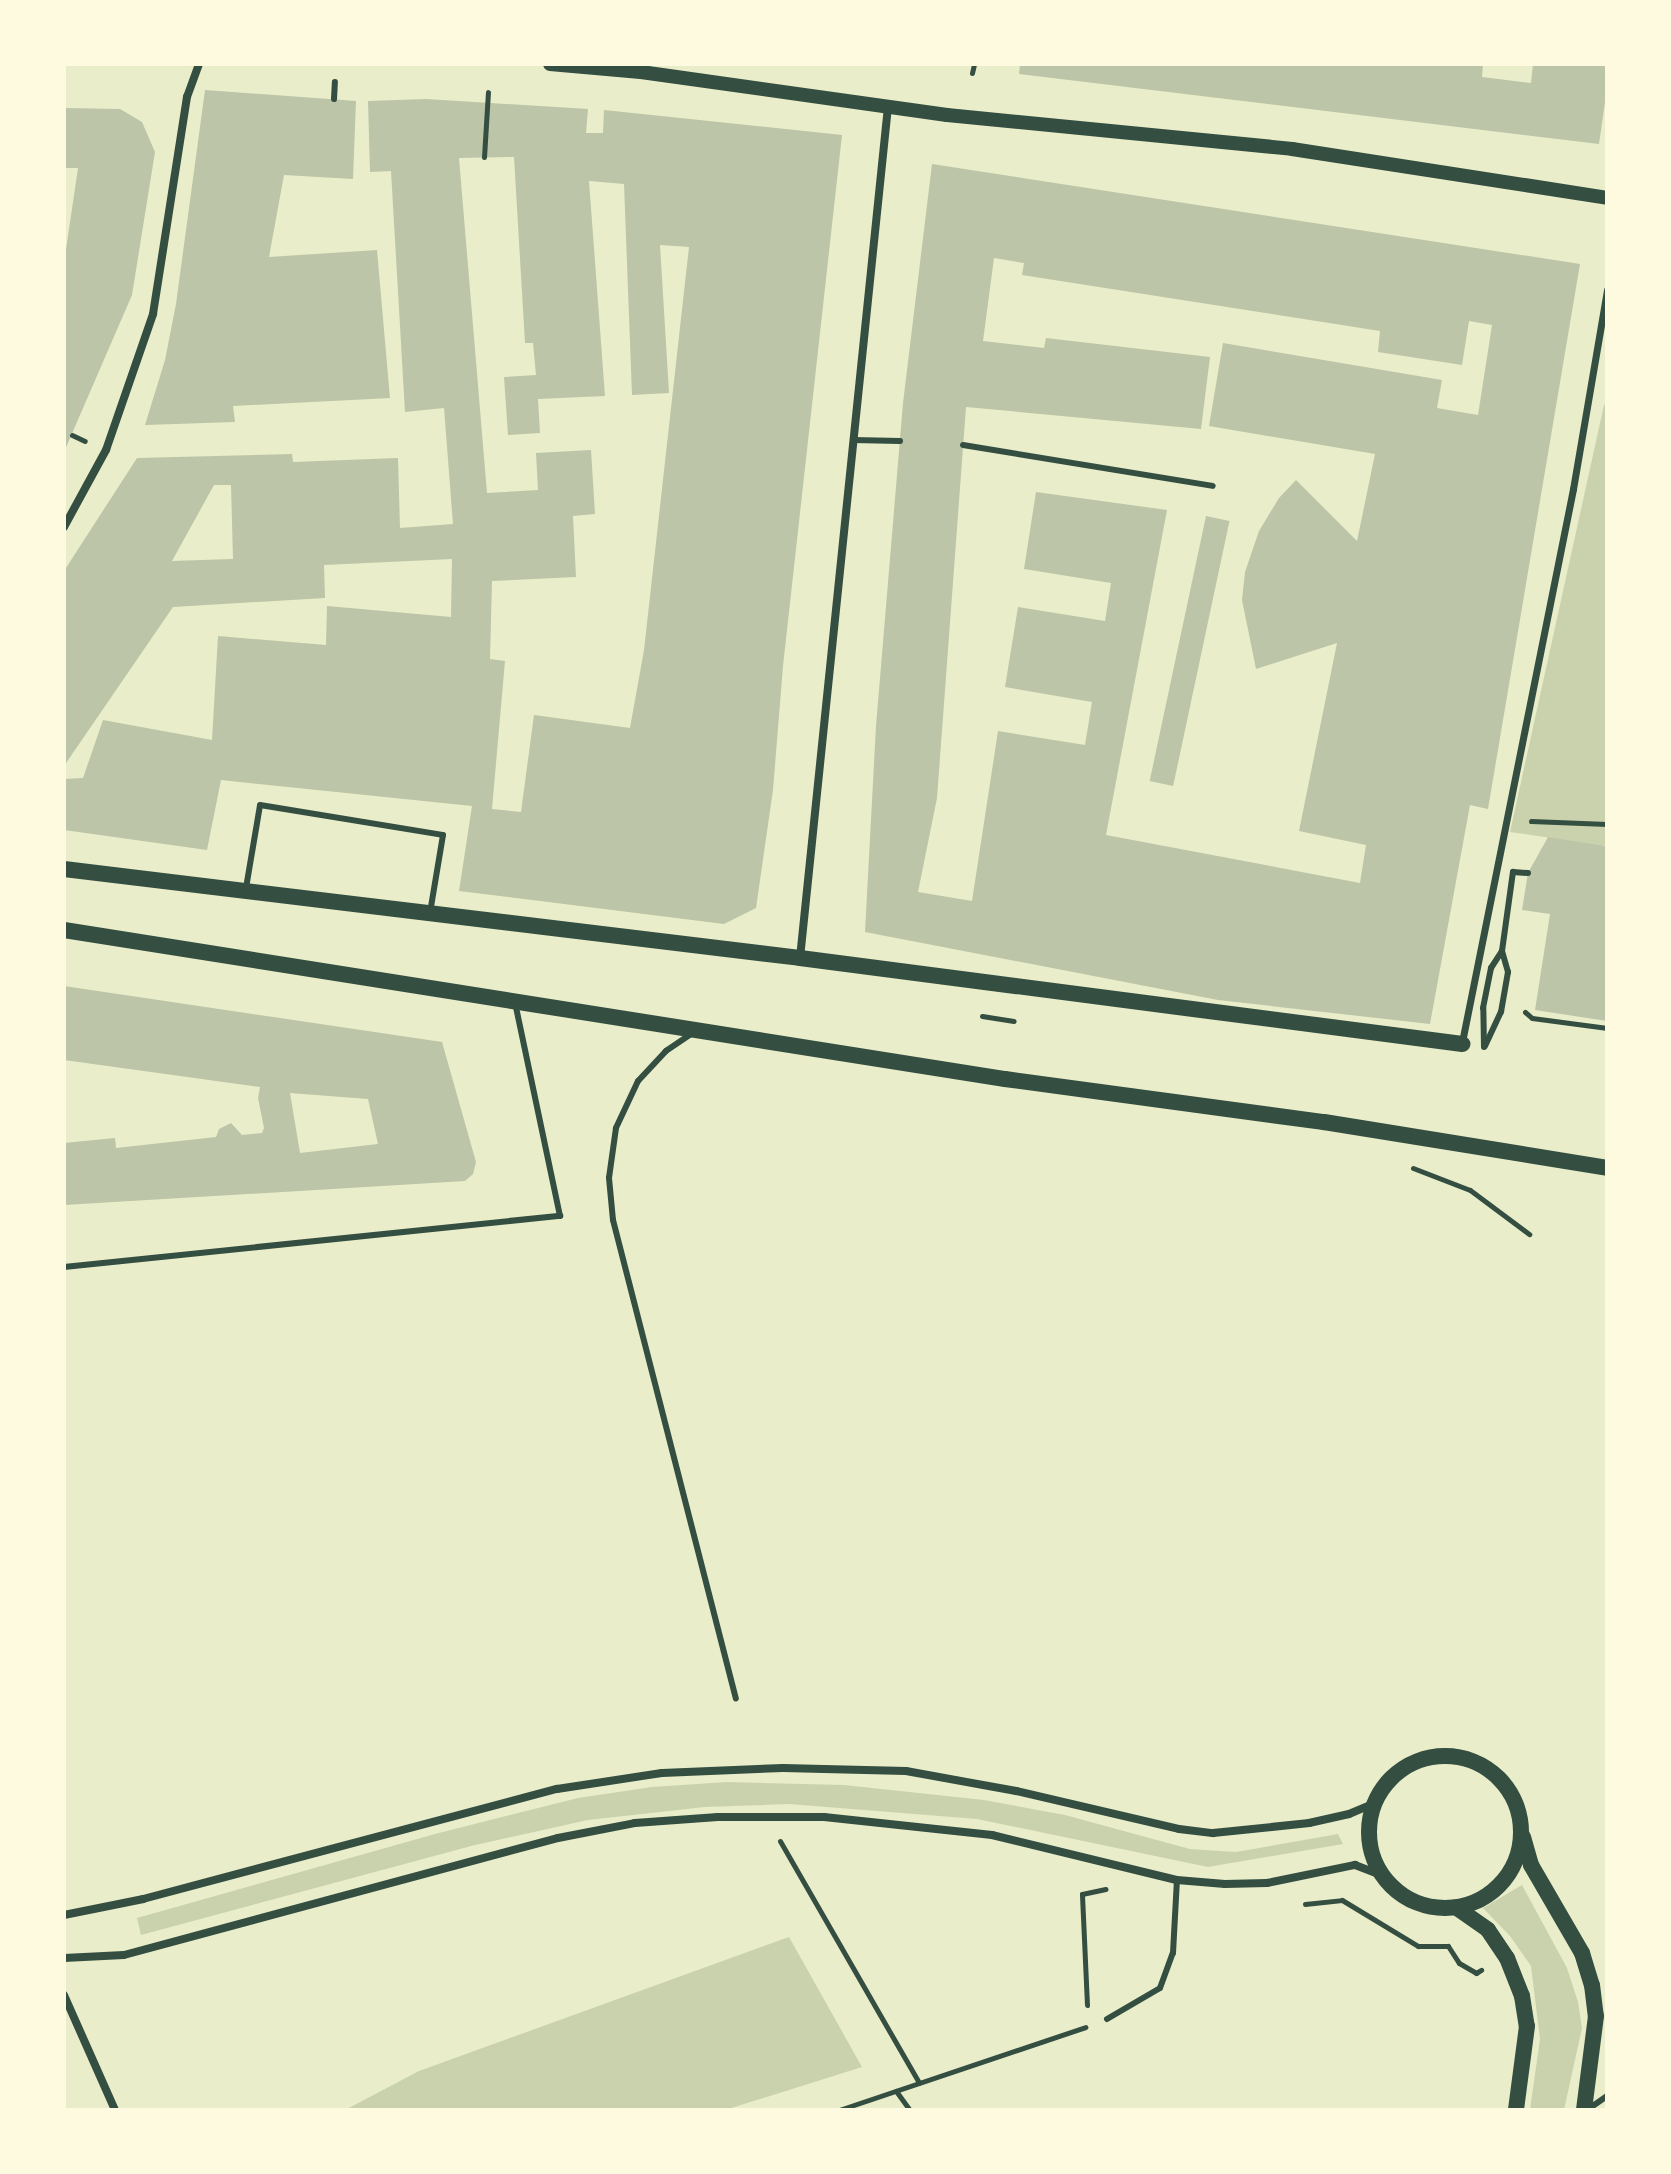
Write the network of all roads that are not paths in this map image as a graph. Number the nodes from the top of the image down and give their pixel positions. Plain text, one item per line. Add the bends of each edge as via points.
1 (199, 64) edge
2 (550, 64) edge
3 (335, 82) dead end
4 (334, 99) dead end
5 (888, 106) junction
6 (1607, 198) edge
7 (1607, 290) edge
8 (853, 440) junction
9 (900, 441) dead end
10 (963, 445) dead end
11 (1213, 486) dead end
12 (64, 527) edge
13 (64, 869) edge
14 (1528, 873) dead end
15 (245, 891) junction
16 (430, 913) junction
17 (64, 930) edge
18 (1502, 951) junction
19 (800, 958) junction
20 (515, 1002) junction
21 (695, 1031) junction
22 (1462, 1044) joint
23 (1607, 1168) edge
24 (64, 1267) edge
25 (736, 1698) dead end
26 (1375, 1803) junction
27 (1522, 1832) junction
28 (1383, 1876) junction
29 (1177, 1880) junction
30 (1457, 1908) junction
31 (64, 1915) edge
32 (64, 1958) edge
33 (64, 1995) edge
34 (1107, 2019) road end
35 (1607, 2096) edge
36 (115, 2110) edge
37 (1516, 2110) edge
38 (1585, 2110) edge

1 - 12 street via 187,97 153,314 106,450
2 - 5 street
3 - 4 lane
5 - 6 street via 1292,149
5 - 8 street
7 - 22 street via 1573,489
8 - 9 lane
8 - 19 street
10 - 11 lane
13 - 15 main road
14 - 18 lane via 1513,872
15 - 16 main road
15 - 16 lane via 260,805 443,835
16 - 19 main road
17 - 20 main road
18 - 18 lane via 1508,972 1503,1003 1484,1047 1484,1001 1491,968
19 - 22 main road
20 - 21 main road
20 - 24 lane via 560,1216
21 - 23 main road
21 - 25 lane via 666,1051 638,1081 616,1128 609,1178 613,1220
26 - 27 main road via 1386,1784 1410,1765 1436,1756 1470,1760 1500,1779 1511,1793
26 - 28 main road via 1369,1833
26 - 31 street via 1309,1823 1213,1833 906,1771 783,1768 662,1773 557,1789 107,1909
27 - 30 main road via 1515,1864 1501,1885
27 - 38 main road via 1531,1865 1582,1953 1592,1985 1596,2016
28 - 29 street via 1355,1865 1267,1883
28 - 30 main road via 1421,1905
29 - 32 street via 992,1835 824,1817 635,1823 558,1838 124,1955
29 - 34 lane via 1173,1953 1160,1988
30 - 37 main road via 1488,1930 1507,1958 1522,1996 1527,2026
33 - 36 street
35 - 38 lane

